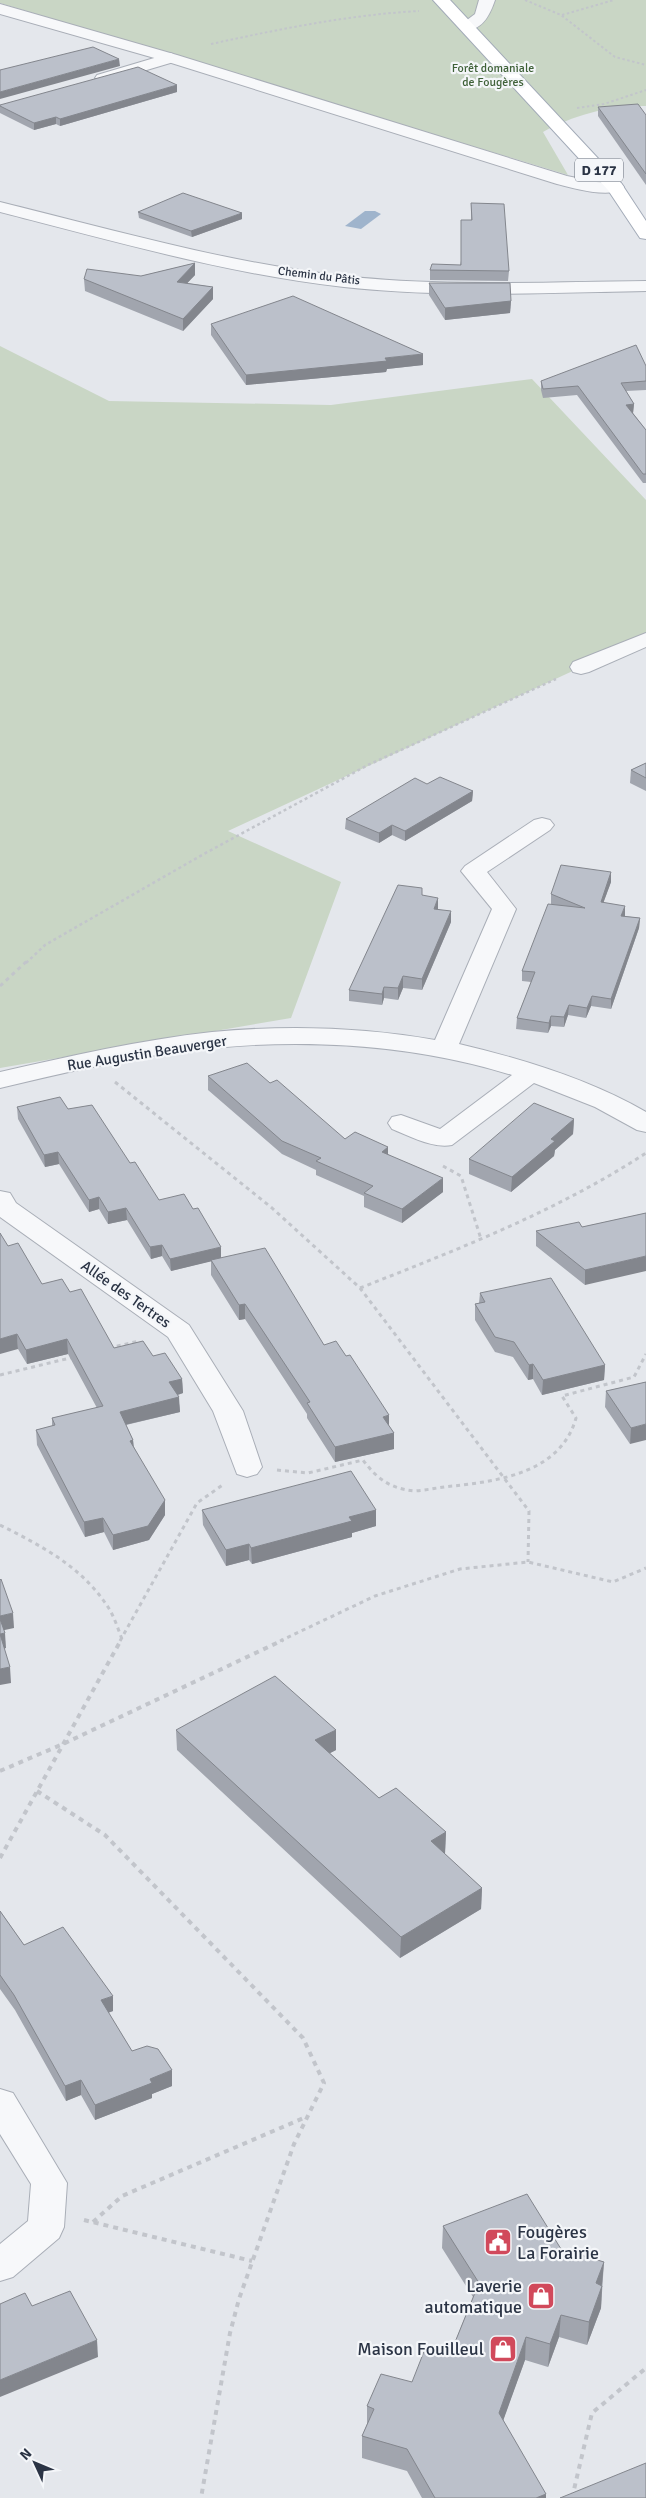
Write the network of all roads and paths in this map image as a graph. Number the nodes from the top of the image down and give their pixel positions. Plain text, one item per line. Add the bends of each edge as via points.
1 (487, 0) edge
2 (525, 0) edge
3 (614, 0) edge
4 (445, 4) edge
5 (0, 10) edge
6 (561, 15) junction
7 (467, 26) junction
8 (172, 58) junction
9 (646, 65) edge
10 (86, 82) edge
11 (646, 90) edge
12 (546, 112) junction
13 (615, 187) junction
14 (0, 208) edge
15 (646, 234) edge
16 (646, 286) edge
17 (646, 639) edge
18 (581, 667) joint
19 (542, 825) dead end
20 (0, 986) edge
21 (444, 1048) junction
22 (87, 1060) junction
23 (532, 1072) junction
24 (0, 1080) edge
25 (401, 1123) dead end
26 (646, 1124) edge
27 (443, 1139) junction
28 (646, 1153) edge
29 (2, 1205) edge
30 (481, 1239) junction
31 (360, 1288) junction
32 (179, 1331) junction
33 (104, 1350) edge
34 (646, 1354) edge
35 (75, 1357) edge
36 (0, 1376) edge
37 (247, 1467) junction
38 (503, 1479) junction
39 (0, 1525) edge
40 (528, 1562) junction
41 (646, 1568) edge
42 (122, 1639) junction
43 (63, 1744) junction
44 (0, 1771) edge
45 (37, 1791) junction
46 (0, 1858) edge
47 (0, 2103) edge
48 (307, 2117) junction
49 (48, 2210) junction
50 (93, 2222) junction
51 (252, 2261) junction
52 (0, 2266) edge
53 (646, 2368) edge
54 (201, 2498) edge
55 (572, 2498) edge

1 - 7 street via 482,16
2 - 6 path
3 - 6 path
4 - 7 main road, D 177
4 - 8 path via 221,40
5 - 8 street
6 - 9 path via 615,57
7 - 12 main road, D 177
8 - 10 street
8 - 13 street via 563,180 596,187
11 - 12 path via 604,104
12 - 13 main road, D 177
13 - 15 main road, D 177
14 - 16 street, Chemin du Pâtis via 234,264 304,276 402,286 481,289
17 - 18 street
18 - 20 path via 368,766 202,855 45,944
19 - 21 street via 473,871 504,909
21 - 22 street, Rue Augustin Beauverger via 320,1035 205,1040
21 - 23 street, Rue Augustin Beauverger via 480,1055
22 - 24 street, Rue Augustin Beauverger
22 - 31 path via 272,1208
23 - 26 street, Rue Augustin Beauverger via 629,1112
23 - 27 street
25 - 27 street
27 - 30 path via 433,1161 461,1176
28 - 30 path via 581,1193
29 - 32 street, Allée des Tertres
30 - 31 path
31 - 38 path
32 - 33 path
32 - 37 street, Allée des Tertres via 228,1411
34 - 38 path via 634,1377 562,1396 576,1418 575,1428 544,1461
35 - 36 path
37 - 38 path via 308,1473 363,1460 378,1480 395,1488 420,1491
37 - 42 path via 197,1503
38 - 40 path via 529,1511
39 - 42 path via 40,1545 77,1570 109,1608
40 - 41 path via 613,1582
40 - 43 path via 460,1569 375,1596
42 - 43 path
43 - 44 path
43 - 45 path
45 - 46 path
45 - 48 path via 105,1835 303,2038 324,2083
47 - 49 street via 49,2183
48 - 50 path via 122,2196
48 - 51 path via 294,2144
49 - 50 path
49 - 52 street via 46,2227
50 - 51 path
51 - 54 path via 230,2333
53 - 55 path via 592,2413

